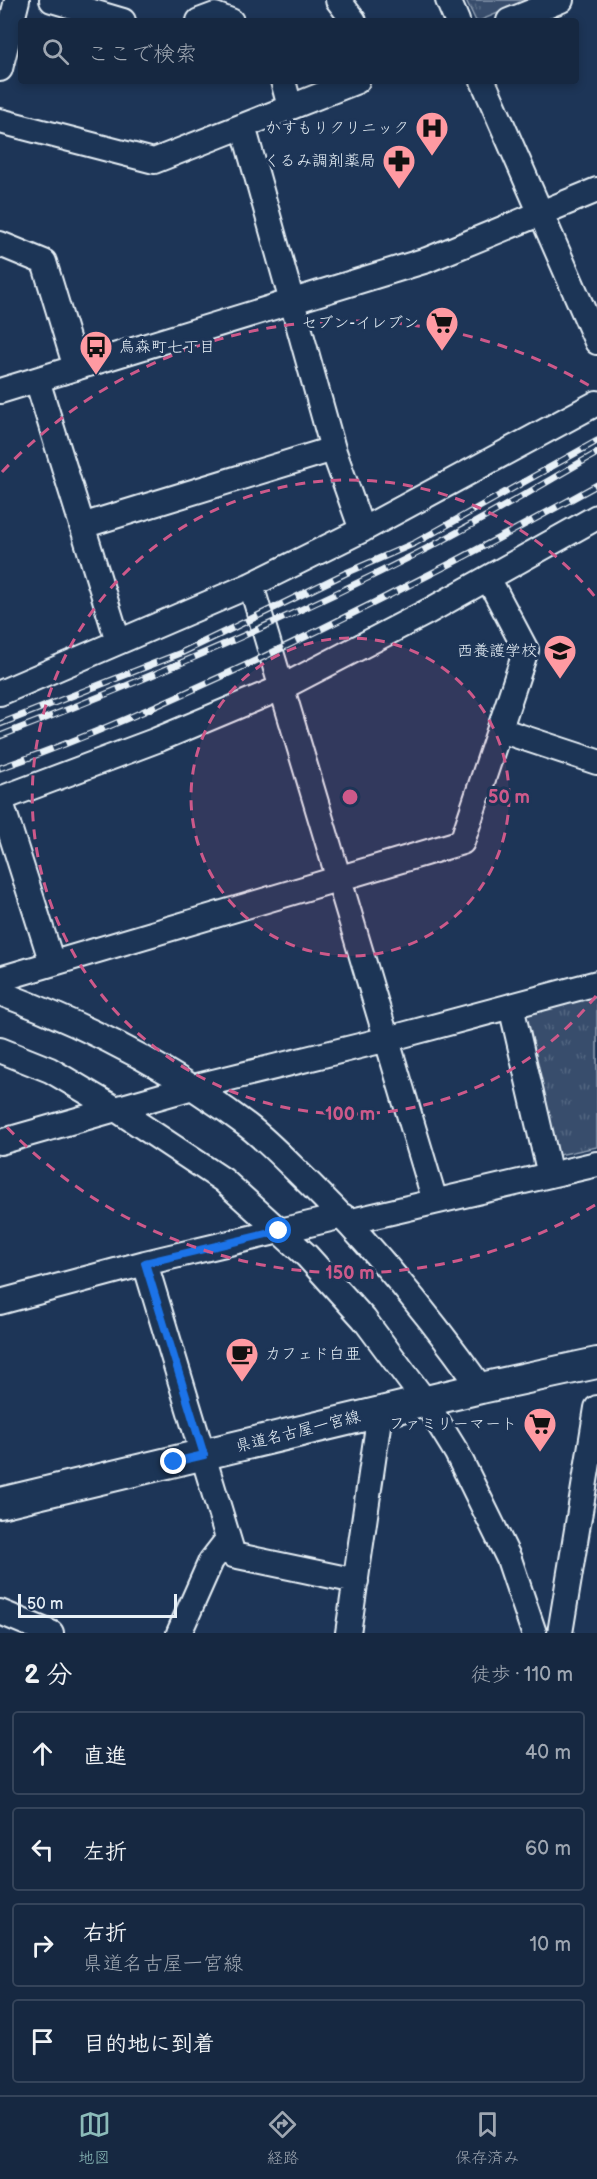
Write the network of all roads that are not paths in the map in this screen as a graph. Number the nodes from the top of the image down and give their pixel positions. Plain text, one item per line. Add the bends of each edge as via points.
1 (17, 0) edge
2 (52, 0) edge
3 (338, 0) edge
4 (448, 0) edge
5 (561, 0) edge
6 (113, 18) edge
7 (208, 18) edge
8 (224, 18) edge
9 (352, 18) edge
10 (456, 18) edge
11 (516, 18) edge
12 (0, 69) edge
13 (284, 84) edge
14 (349, 84) edge
15 (484, 84) edge
16 (290, 107) junction
17 (0, 121) edge
18 (243, 126) junction
19 (597, 190) edge
20 (542, 215) junction
21 (0, 244) edge
22 (292, 301) junction
23 (597, 342) edge
24 (76, 368) junction
25 (37, 380) junction
26 (0, 391) edge
27 (597, 403) edge
28 (333, 449) junction
29 (597, 518) edge
30 (82, 526) junction
31 (362, 530) junction
32 (488, 578) junction
33 (251, 585) junction
34 (117, 641) junction
35 (281, 688) junction
36 (0, 693) edge
37 (500, 730) junction
38 (597, 762) edge
39 (1, 794) edge
40 (339, 878) junction
41 (52, 963) junction
42 (0, 978) edge
43 (597, 983) edge
44 (0, 993) edge
45 (512, 1006) junction
46 (388, 1039) junction
47 (0, 1050) edge
48 (193, 1087) junction
49 (116, 1109) junction
50 (0, 1142) edge
51 (597, 1164) edge
52 (550, 1175) junction
53 (435, 1202) junction
54 (346, 1219) junction
55 (279, 1231) junction
56 (145, 1263) junction
57 (0, 1302) edge
58 (597, 1363) edge
59 (481, 1388) junction
60 (425, 1401) junction
61 (597, 1408) edge
62 (380, 1412) junction
63 (204, 1455) junction
64 (0, 1503) edge
65 (228, 1539) junction
66 (356, 1581) junction
67 (0, 1612) edge
68 (51, 1633) edge
69 (179, 1633) edge
70 (348, 1633) edge
71 (534, 1633) edge
72 (560, 1633) edge

1 - 12 street
2 - 6 street
3 - 9 street
4 - 10 street
5 - 11 street
7 - 8 street
13 - 16 street
14 - 16 street
15 - 20 street
16 - 18 street
17 - 18 street via 154,161
18 - 22 street
19 - 20 street
20 - 22 street via 427,260
20 - 23 street
21 - 24 street via 44,262
22 - 24 street
22 - 28 street
24 - 25 street
25 - 26 street
25 - 30 street
27 - 31 street
28 - 30 street
28 - 31 street
29 - 32 street
30 - 34 street
31 - 33 street
32 - 35 street
32 - 37 street via 526,650
33 - 34 street
33 - 35 street
34 - 36 street
35 - 39 street via 157,740
35 - 40 street
37 - 38 street
37 - 40 street via 462,842
39 - 41 street
40 - 41 street
40 - 46 street
41 - 42 street
43 - 45 street
44 - 48 street via 62,1016
45 - 46 street
45 - 52 street
46 - 48 street
46 - 53 street
47 - 49 street via 50,1070
48 - 49 street
48 - 54 street via 250,1128
49 - 50 street
49 - 55 street via 223,1180
51 - 52 street
52 - 53 street
53 - 54 street
54 - 55 street
54 - 59 street via 429,1314
55 - 56 street
55 - 60 street via 364,1319
56 - 57 street
56 - 63 street
58 - 59 main road, 県道名古屋一宮線
59 - 60 main road, 県道名古屋一宮線
60 - 62 main road, 県道名古屋一宮線
60 - 71 street via 457,1454 509,1559
61 - 72 street
62 - 63 main road, 県道名古屋一宮線
62 - 66 street
63 - 64 main road, 県道名古屋一宮線
63 - 65 street
65 - 66 street via 233,1555
65 - 69 street via 211,1562
66 - 70 street
67 - 68 street

